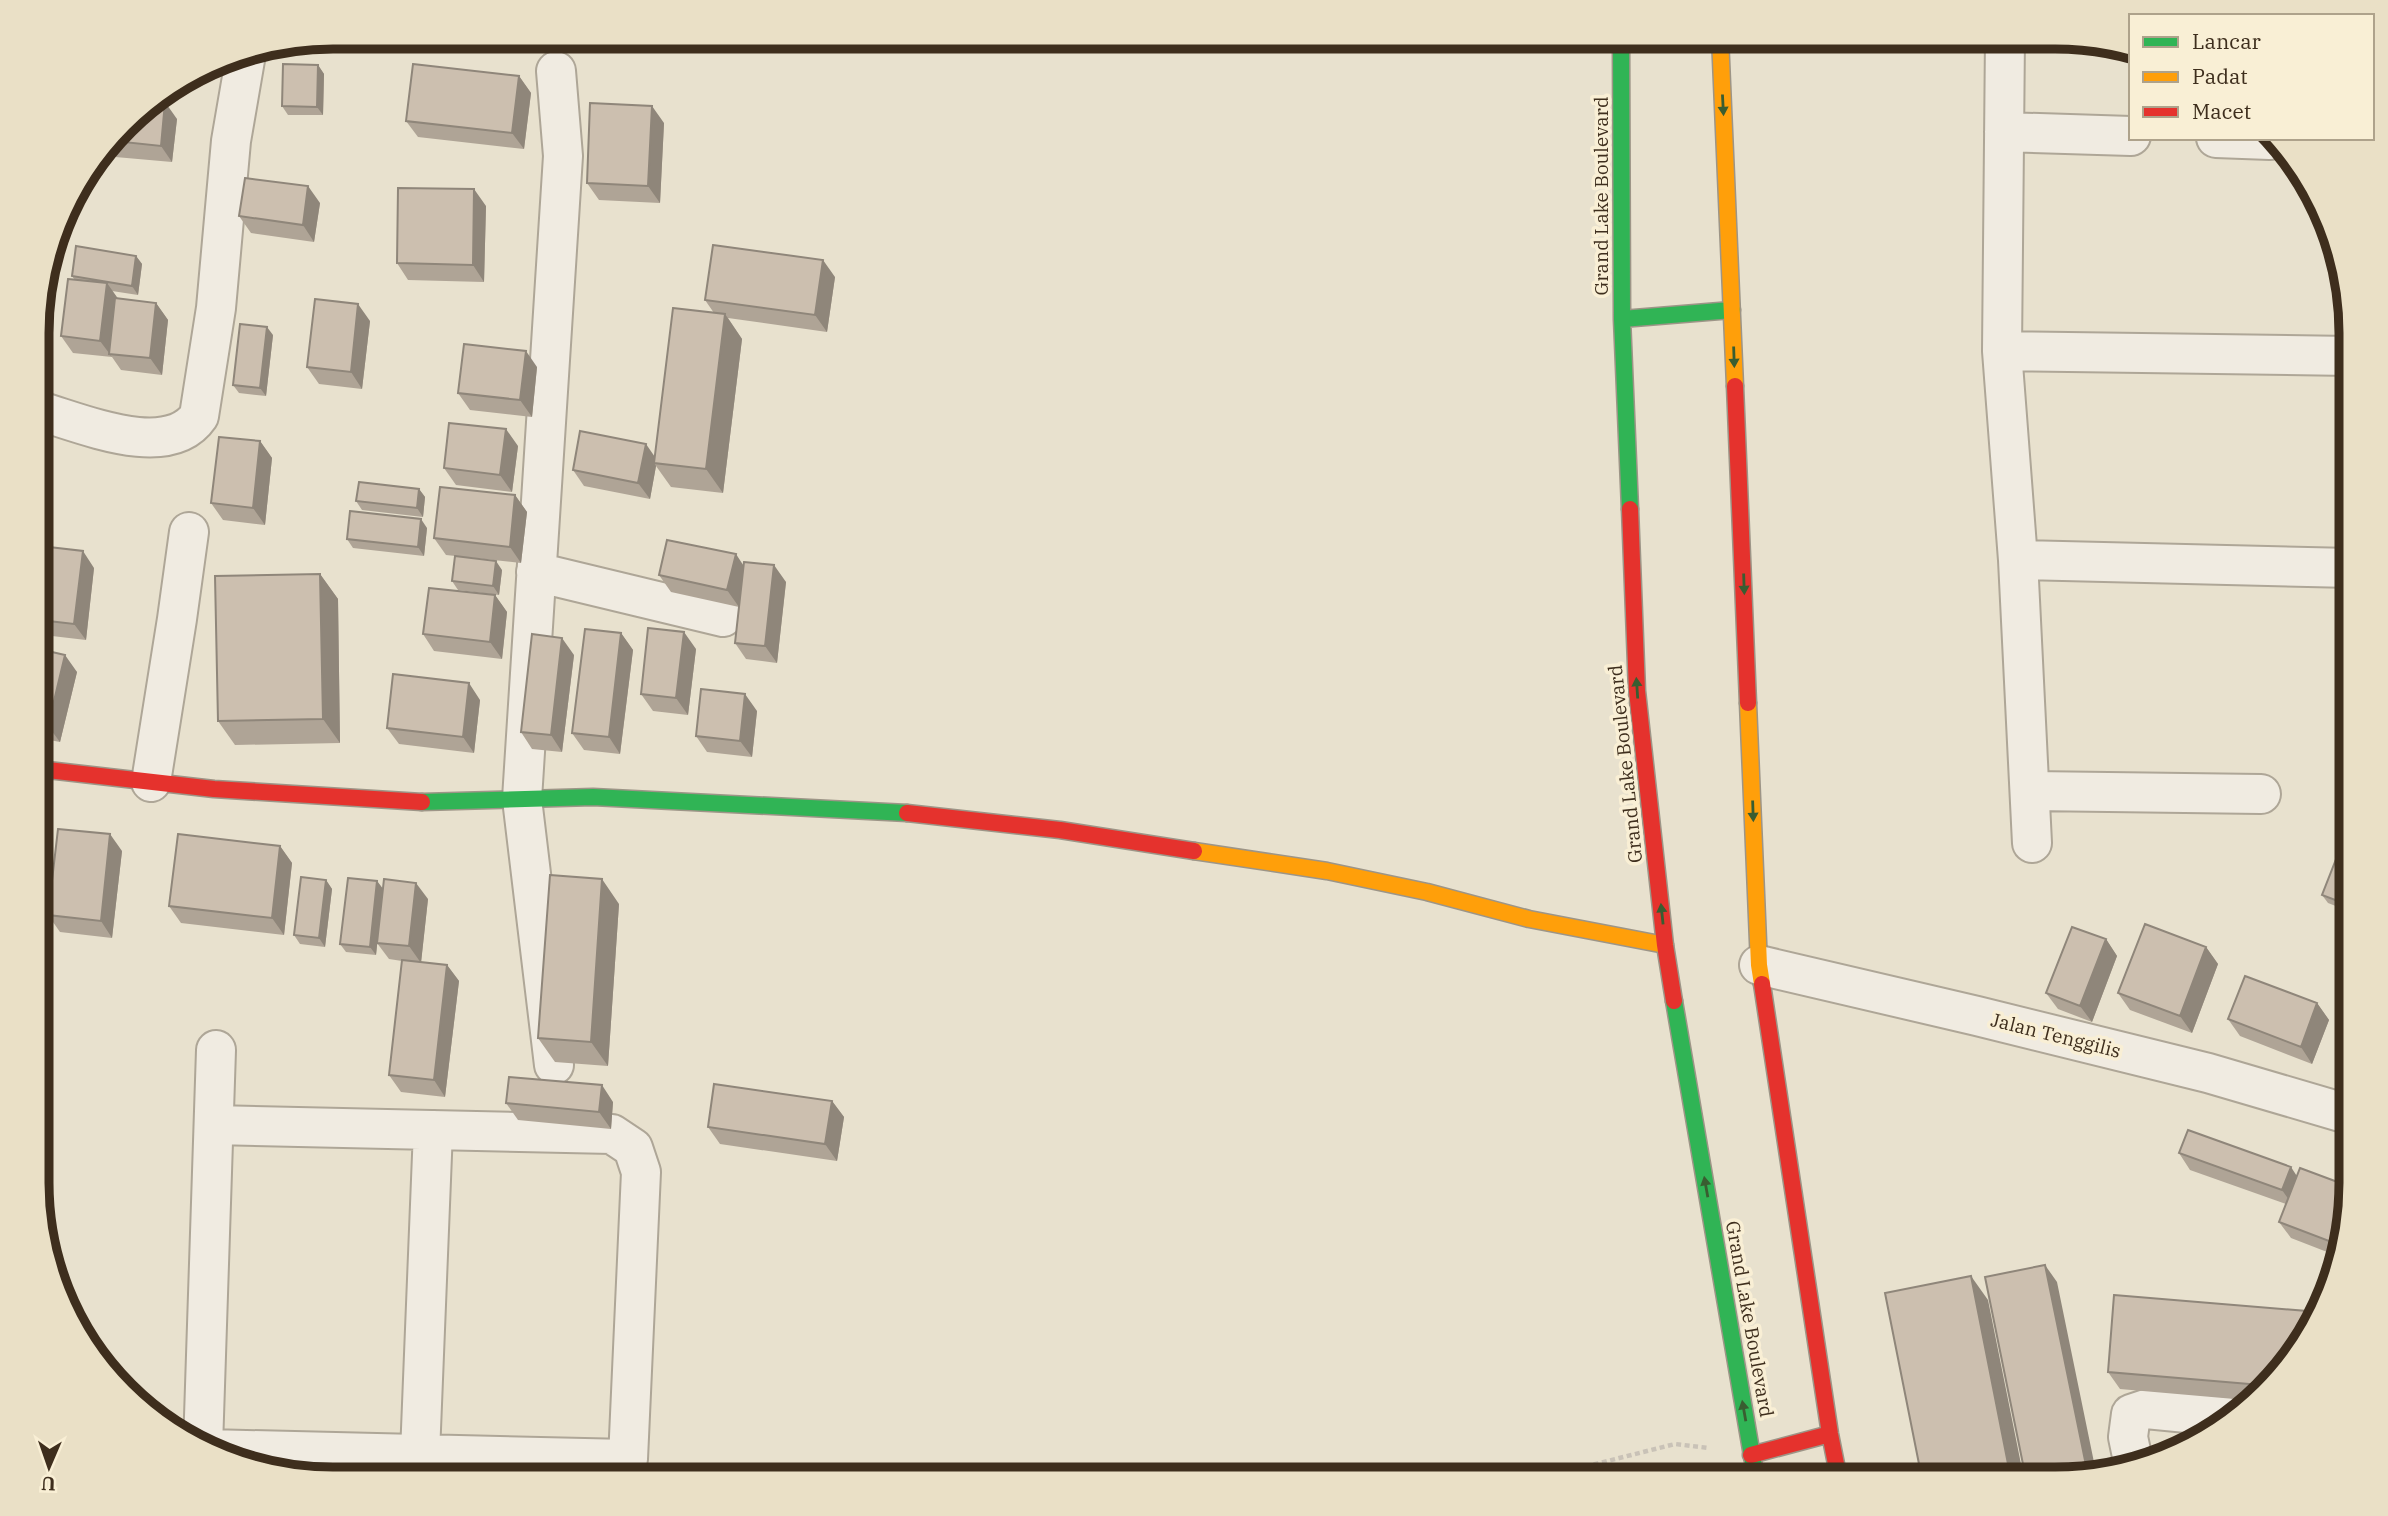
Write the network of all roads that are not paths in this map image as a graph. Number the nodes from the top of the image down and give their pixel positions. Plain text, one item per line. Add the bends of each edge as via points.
1 (1621, 49) edge
2 (1721, 49) edge
3 (2005, 49) edge
4 (244, 63) edge
5 (556, 72) dead end
6 (2004, 132) junction
7 (2129, 136) edge
8 (1732, 310) junction
9 (1622, 319) junction
10 (2002, 351) junction
11 (2339, 356) edge
12 (49, 414) edge
13 (189, 532) dead end
14 (2018, 560) junction
15 (2339, 568) edge
16 (536, 572) junction
17 (723, 617) dead end
18 (49, 770) edge
19 (151, 782) junction
20 (2030, 791) junction
21 (2262, 794) dead end
22 (522, 799) junction
23 (2032, 843) dead end
24 (1665, 945) junction
25 (1759, 965) junction
26 (216, 1050) dead end
27 (554, 1065) edge
28 (2339, 1111) edge
29 (214, 1125) junction
30 (433, 1130) junction
31 (2217, 1416) edge
32 (1830, 1434) junction
33 (222, 1444) edge
34 (242, 1452) edge
35 (420, 1454) junction
36 (1751, 1455) junction
37 (2132, 1456) edge
38 (1754, 1467) edge
39 (1837, 1467) edge

1 - 9 street, Grand Lake Boulevard
2 -> 8 street
3 - 6 street
4 - 12 street via 199,416 191,427 169,436 133,437
5 - 16 street via 563,156
6 - 7 street
6 - 10 street
8 - 9 street
8 -> 25 street
24 -> 9 street, Grand Lake Boulevard via 1637,691
10 - 11 street
10 - 14 street
13 - 19 street
14 - 15 street
14 - 20 street
16 - 17 street
16 - 22 street
18 - 19 street
19 - 22 street via 405,803
20 - 21 street
20 - 23 street
22 - 24 street via 593,797 920,814 1060,830 1327,871 1427,891 1529,919
22 - 27 street
36 -> 24 street, Grand Lake Boulevard
25 - 28 street, Jalan Tenggilis via 2208,1073
25 - 32 street
26 - 29 street
29 - 30 street
29 - 33 street
30 - 35 street
30 - 35 street via 612,1134 633,1148 641,1172 628,1460
31 - 37 street via 2146,1409 2131,1414
32 - 36 street
32 - 39 street
34 - 35 street
36 - 38 street, Grand Lake Boulevard

